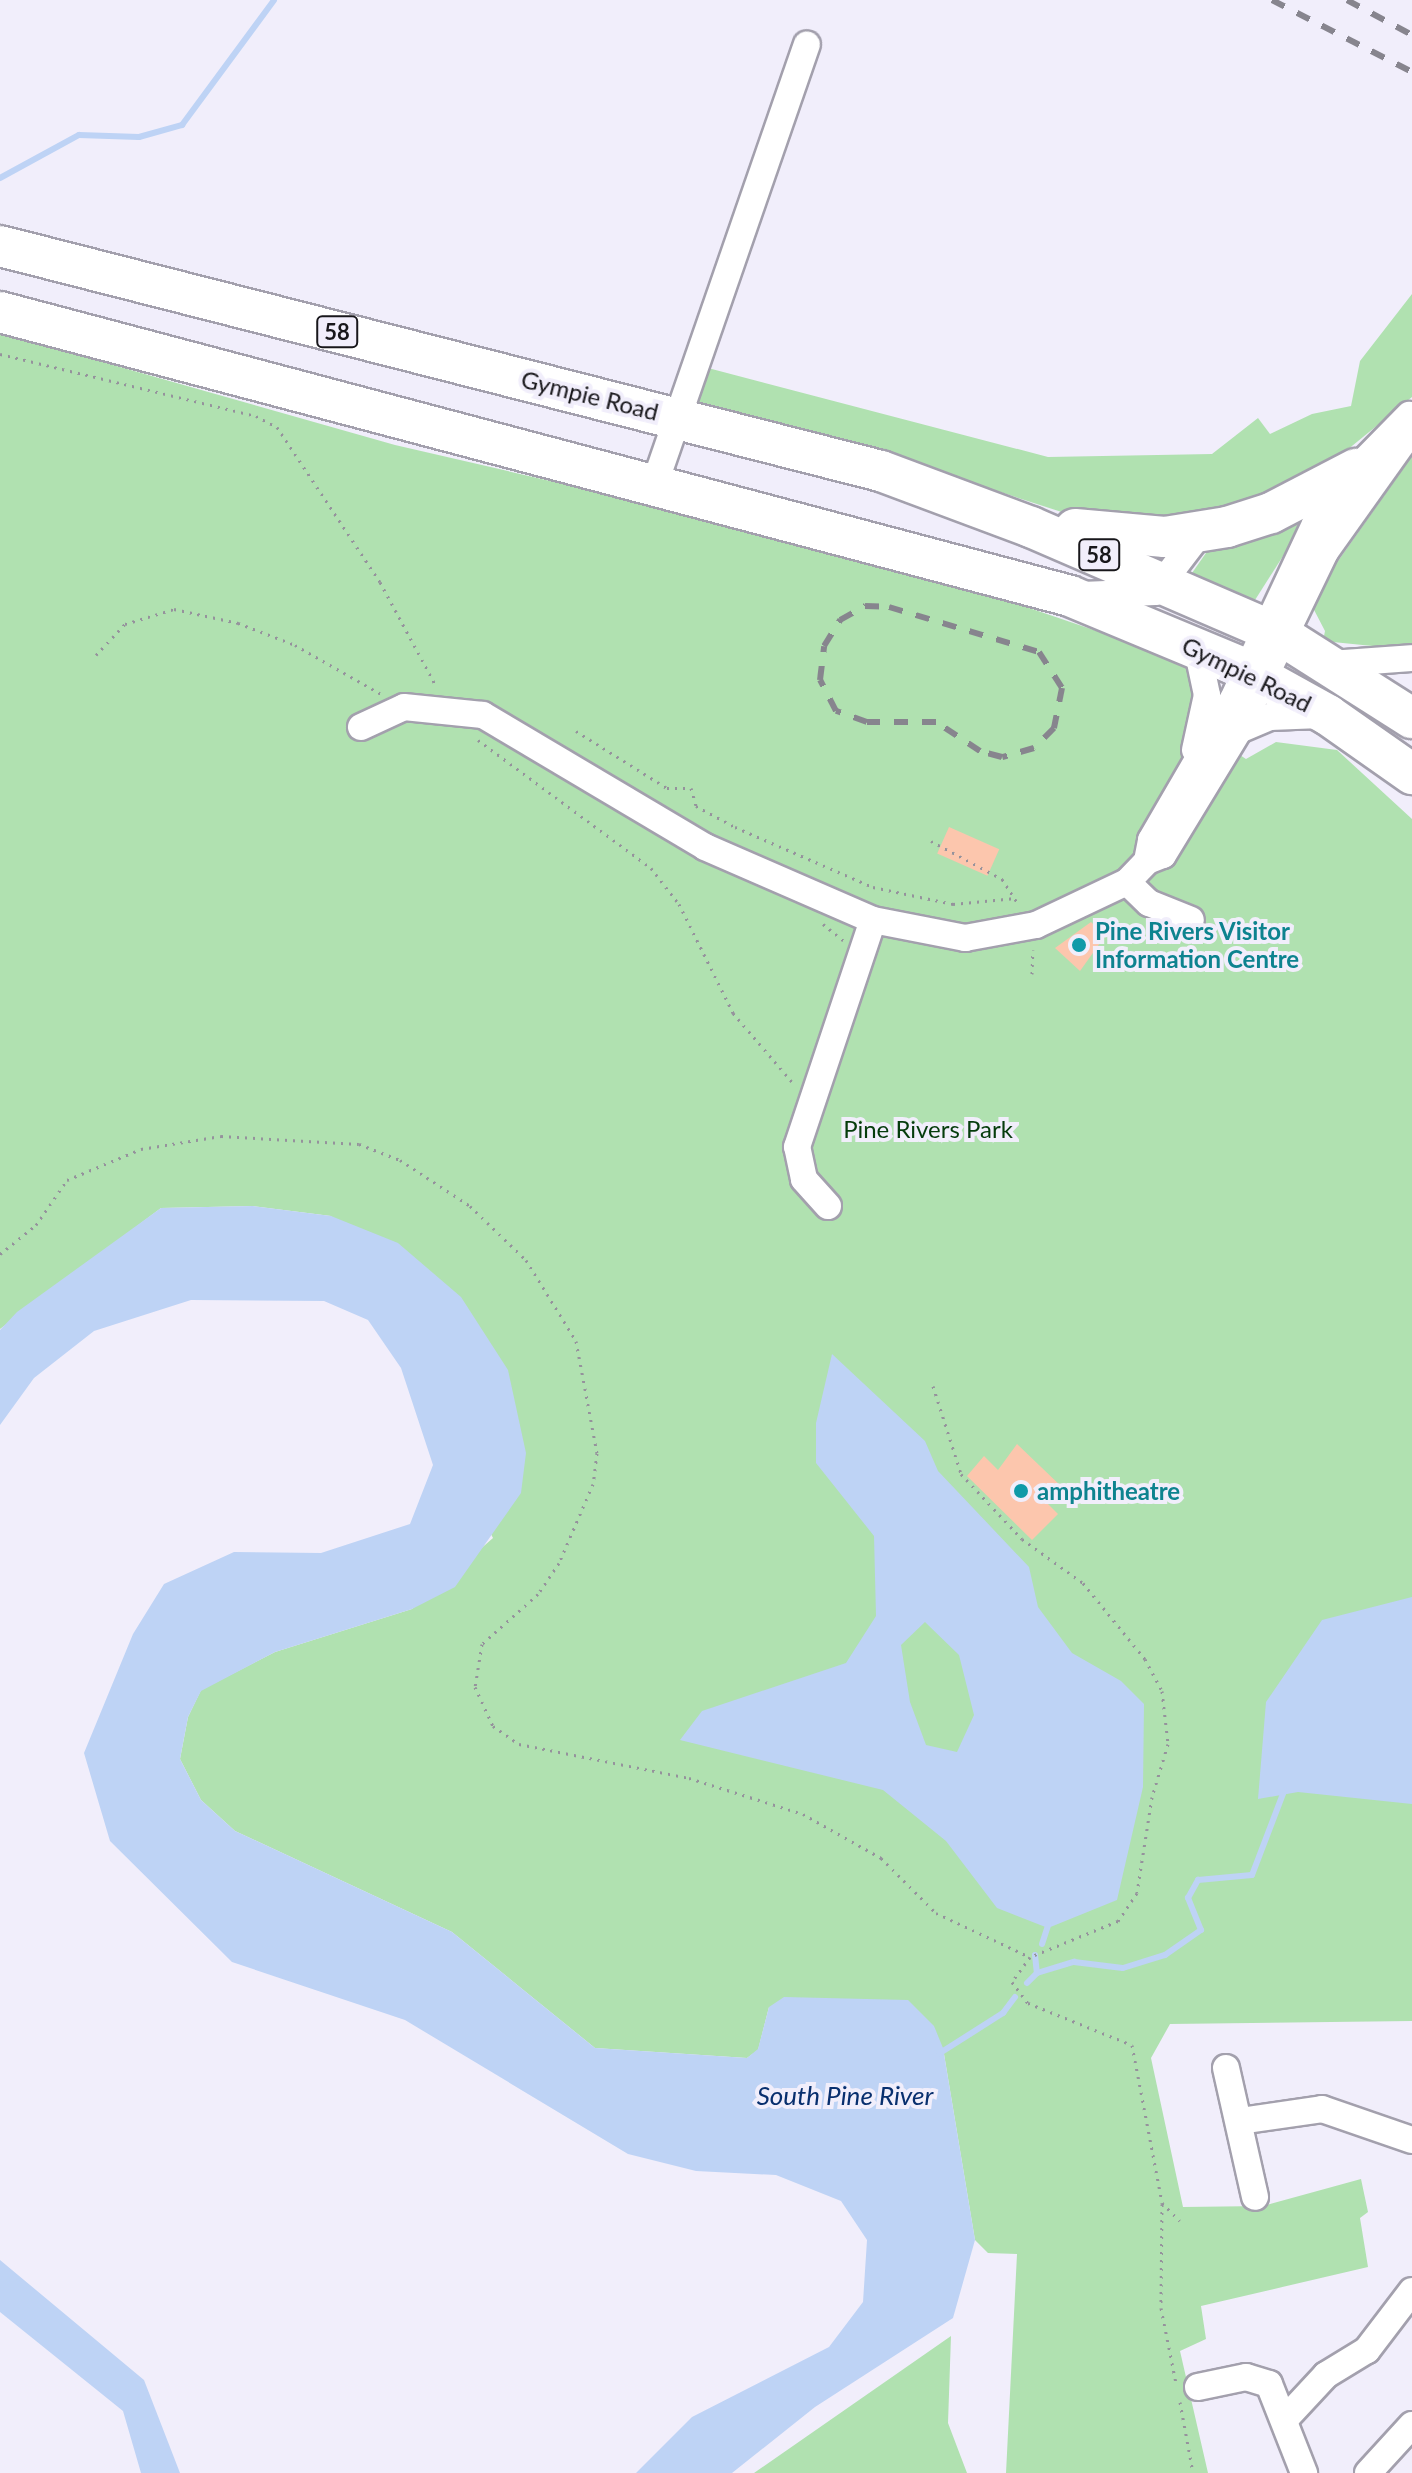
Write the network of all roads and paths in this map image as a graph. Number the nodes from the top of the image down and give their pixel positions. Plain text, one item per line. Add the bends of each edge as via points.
1 (807, 45) dead end
2 (0, 246) edge
3 (0, 312) edge
4 (0, 354) edge
5 (1412, 413) edge
6 (674, 417) junction
7 (1412, 430) edge
8 (1356, 469) junction
9 (655, 483) junction
10 (1031, 527) junction
11 (1201, 532) junction
12 (1167, 583) junction
13 (1070, 596) junction
14 (1272, 631) junction
15 (1197, 648) junction
16 (96, 655) dead end
17 (1412, 658) edge
18 (1329, 664) junction
19 (1255, 674) junction
20 (404, 707) junction
21 (444, 707) junction
22 (1328, 715) junction
23 (1412, 718) edge
24 (361, 727) dead end
25 (1239, 730) junction
26 (576, 731) dead end
27 (474, 738) dead end
28 (1195, 770) junction
29 (1412, 774) edge
30 (931, 841) dead end
31 (1147, 861) junction
32 (1127, 882) junction
33 (1016, 898) junction
34 (873, 920) junction
35 (1191, 920) dead end
36 (1025, 928) junction
37 (1032, 974) dead end
38 (814, 1093) junction
39 (828, 1206) dead end
40 (0, 1254) edge
41 (933, 1386) dead end
42 (1030, 1957) junction
43 (1226, 2068) dead end
44 (1240, 2121) junction
45 (1412, 2140) edge
46 (1255, 2197) dead end
47 (1162, 2203) junction
48 (1180, 2221) dead end
49 (1412, 2291) edge
50 (1198, 2387) dead end
51 (1287, 2417) junction
52 (1411, 2428) edge
53 (1193, 2473) edge
54 (1304, 2473) edge
55 (1368, 2473) edge

1 - 6 street
2 - 6 highway, Gympie Road / 58
3 - 9 highway, Gympie Road / 58
4 - 21 path via 256,416 277,427 380,582
5 - 8 street
6 - 9 street
6 - 10 highway, Gympie Road / 58 via 881,471
7 - 14 street
8 - 11 highway via 1271,513
8 - 14 street via 1315,524
9 - 13 highway, Gympie Road / 58
10 - 11 highway via 1128,537
10 - 12 highway, Gympie Road / 58
11 - 12 street
12 - 13 street, Gympie Road via 1155,592
12 - 14 highway, Gympie Road / 58
13 - 15 highway, Gympie Road / 58
14 - 18 highway, Gympie Road / 58
14 - 19 street
15 - 19 highway, Gympie Road / 58
15 - 28 street via 1207,695
16 - 20 path via 125,624 148,612 203,613 295,645
17 - 18 street, Gympie Road
18 - 23 highway, Gympie Road / 58
19 - 22 highway, Gympie Road / 58
19 - 25 street
19 - 28 street
20 - 21 street
20 - 24 street
21 - 34 street via 505,725 705,847
22 - 25 street via 1270,717
22 - 29 highway, Gympie Road / 58
25 - 31 street via 1184,828 1163,855
26 - 33 path via 667,788 691,788 696,806 735,827 873,887 953,904
27 - 38 path via 651,868 679,904 718,986 754,1043 787,1079
28 - 31 street via 1151,840
30 - 33 path via 1002,879
31 - 32 street
32 - 35 street via 1149,903
32 - 36 street
33 - 36 path
34 - 36 street via 953,937
34 - 38 street
36 - 37 path
38 - 39 street via 797,1161
40 - 42 path via 36,1225 67,1180 141,1149 221,1136 359,1144 400,1160 470,1206 526,1260 576,1341 597,1453 593,1484 559,1563 538,1594 482,1644 475,1687 493,1726 519,1744 648,1768 803,1814 881,1858 936,1913
41 - 42 path via 961,1474 1022,1539 1083,1583 1145,1659 1167,1708 1168,1744 1137,1893 1118,1921
42 - 47 path via 1012,1982 1028,2003 1132,2045
43 - 44 street
44 - 45 street via 1322,2109
44 - 46 street
47 - 48 path
47 - 53 path via 1161,2308
49 - 51 street via 1367,2350 1326,2375
50 - 51 street via 1259,2378 1269,2384
51 - 54 street
52 - 55 street

